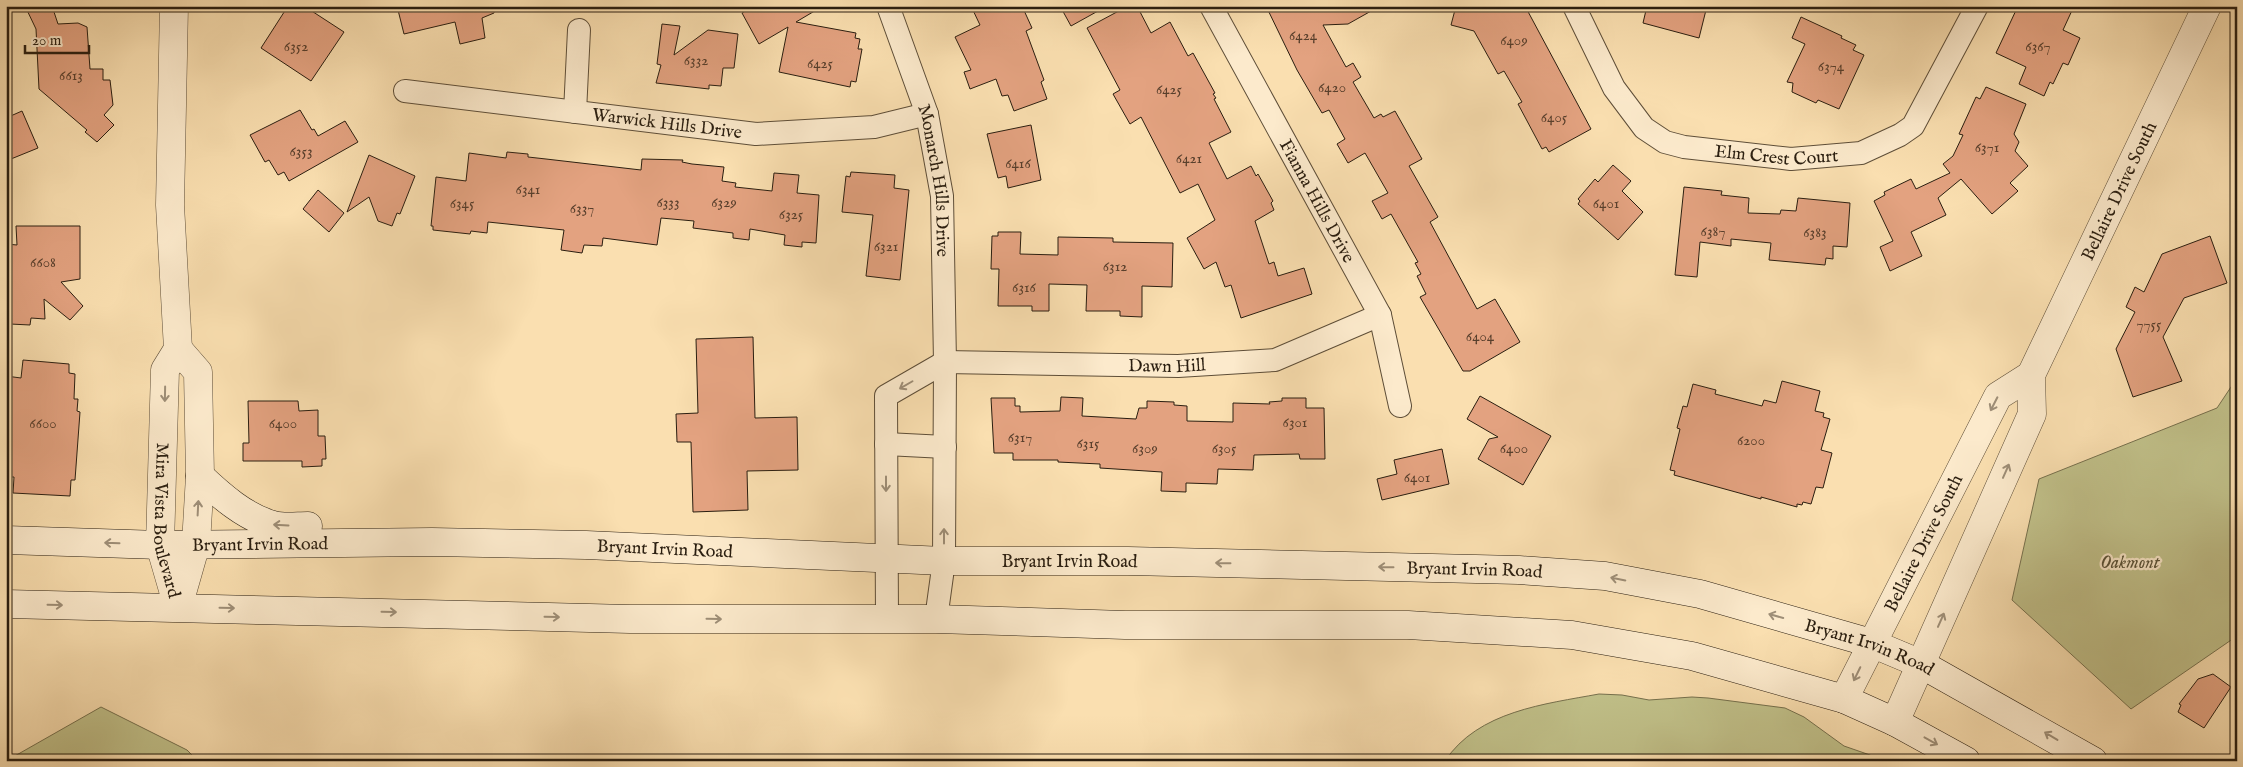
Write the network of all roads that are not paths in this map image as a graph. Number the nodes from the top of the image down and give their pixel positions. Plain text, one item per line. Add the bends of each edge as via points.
1 (157, 6) edge
2 (174, 6) edge
3 (888, 6) edge
4 (1211, 6) edge
5 (1574, 6) edge
6 (1977, 6) edge
7 (2207, 6) edge
8 (579, 30) dead end
9 (174, 48) junction
10 (405, 91) dead end
11 (575, 112) junction
12 (927, 114) junction
13 (1380, 314) junction
14 (178, 349) junction
15 (945, 362) junction
16 (2031, 375) junction
17 (1400, 406) dead end
18 (886, 444) junction
19 (945, 447) junction
20 (200, 476) junction
21 (6, 540) edge
22 (432, 542) junction
23 (160, 544) junction
24 (196, 544) junction
25 (887, 559) junction
26 (944, 561) junction
27 (6, 604) edge
28 (178, 607) junction
29 (936, 619) junction
30 (887, 621) junction
31 (1872, 643) junction
32 (1921, 664) junction
33 (1844, 699) junction
34 (1895, 722) junction
35 (1966, 761) edge
36 (2093, 761) edge

1 - 9 main road
2 - 9 main road
3 - 12 street, Monarch Hills Drive
4 - 13 street, Fianna Hills Drive
5 - 6 street, Elm Crest Court via 1614,88 1644,128 1665,142 1684,147 1791,159 1861,152 1913,126
7 - 16 main road, Bellaire Drive South
8 - 11 street
9 - 14 main road via 170,205
10 - 11 street, Warwick Hills Drive
11 - 12 street, Warwick Hills Drive via 756,134 874,127
12 - 15 street, Monarch Hills Drive via 942,196
13 - 15 street, Dawn Hill via 1275,360 1178,366
13 - 17 street, Fianna Hills Drive
14 - 20 main road, Mira Vista Boulevard via 198,372
14 -> 23 main road, Mira Vista Boulevard via 165,370
15 -> 18 street via 886,396
15 - 19 street, Monarch Hills Drive
16 -> 31 main road, Bellaire Drive South via 1998,396
32 -> 16 main road, Bellaire Drive South via 2032,414
18 - 19 street
18 -> 25 street
26 -> 19 street, Monarch Hills Drive
22 -> 20 main road via 389,527 274,526 224,499
24 -> 20 main road, Mira Vista Boulevard
23 -> 21 main road, Bryant Irvin Road
22 - 24 main road, Bryant Irvin Road
22 - 25 main road, Bryant Irvin Road via 586,545
23 - 24 main road, Bryant Irvin Road
23 - 28 main road, Mira Vista Boulevard
24 - 28 main road, Mira Vista Boulevard
25 - 26 main road, Bryant Irvin Road
25 - 30 street
26 - 29 street, Monarch Hills Drive
31 -> 26 main road, Bryant Irvin Road via 1700,594 1605,576 1518,570 1128,561
27 -> 28 main road
28 -> 30 main road via 630,619
29 - 30 main road
29 - 33 main road via 1125,624 1408,625 1572,635 1692,656
31 - 32 main road, Bryant Irvin Road
31 -> 33 main road, Bellaire Drive South
32 - 34 main road, Bellaire Drive South
36 -> 32 main road, Bryant Irvin Road
33 - 34 main road
34 -> 35 main road

